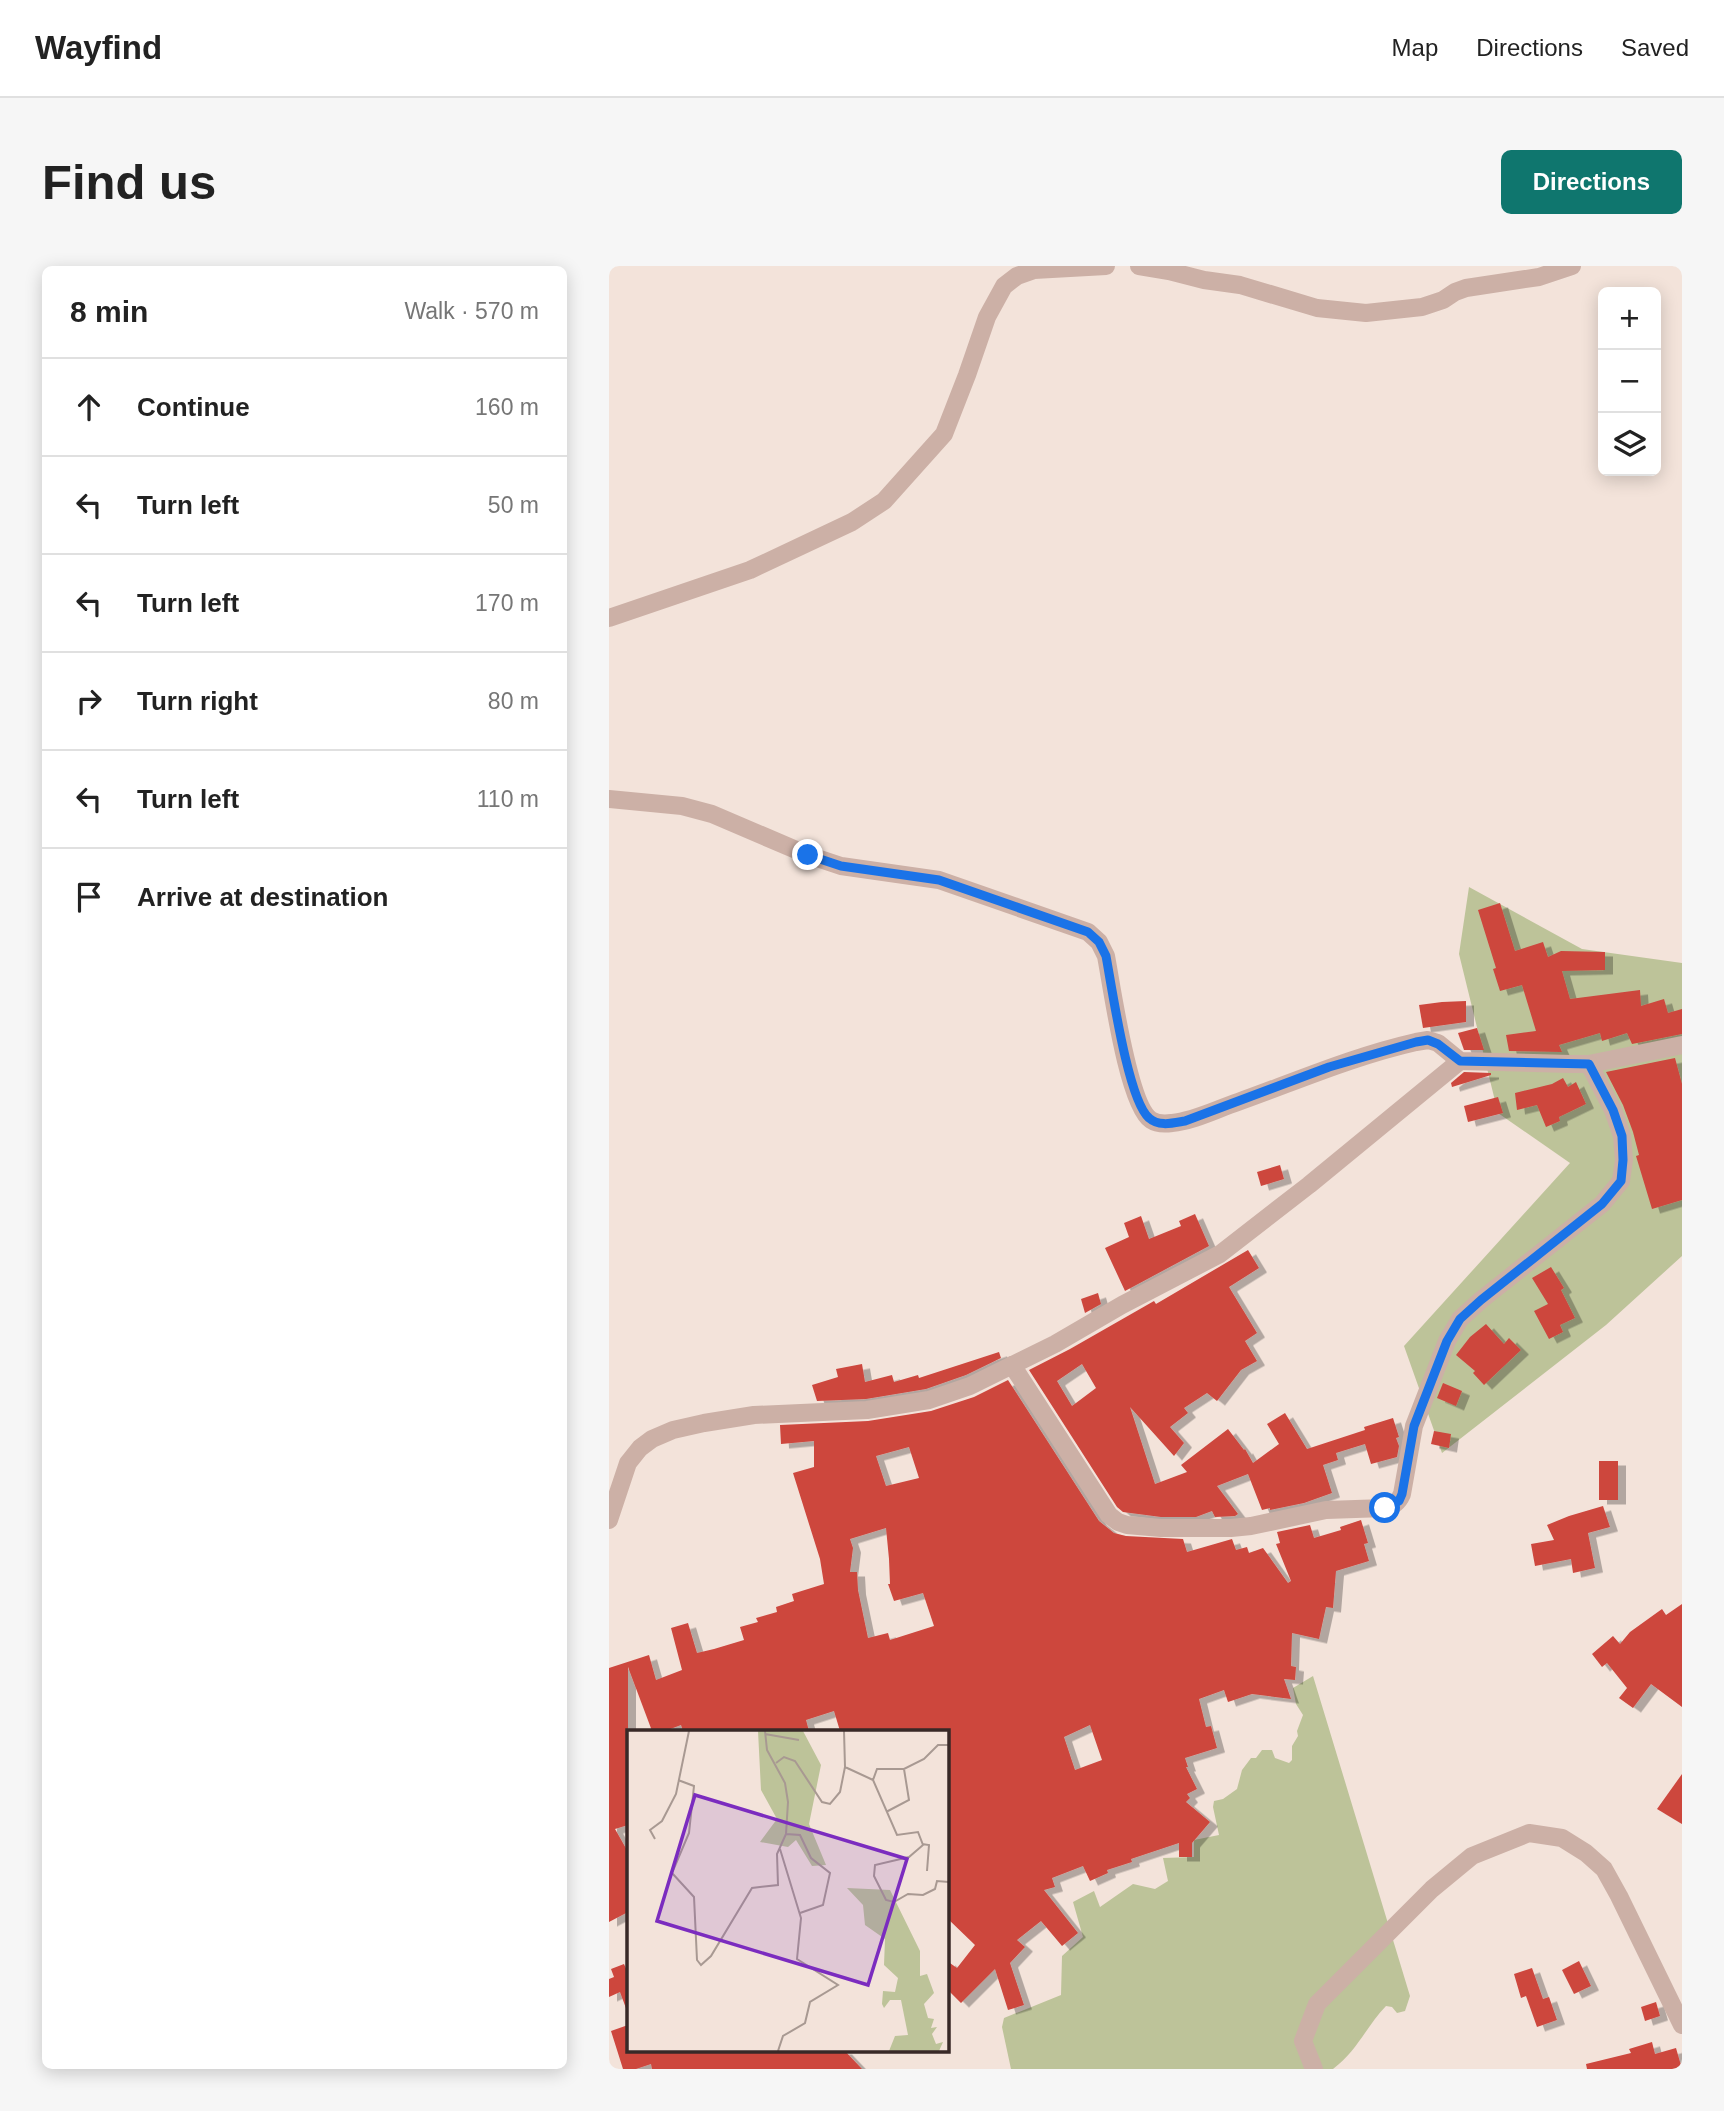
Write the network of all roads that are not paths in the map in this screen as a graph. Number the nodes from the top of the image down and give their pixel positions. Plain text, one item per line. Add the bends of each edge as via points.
1 (1105, 266) edge
2 (1139, 266) edge
3 (1572, 266) edge
4 (609, 618) edge
5 (609, 799) edge
6 (1682, 1045) edge
7 (1460, 1061) junction
8 (1589, 1064) junction
9 (1012, 1366) junction
10 (609, 1520) edge
11 (1682, 2025) edge
12 (1314, 2069) edge

1 - 4 street via 1034,270 1004,286 987,317 944,434 884,501 852,522 750,569
2 - 3 street via 1241,285 1317,308 1366,313 1422,307 1466,288 1539,277
5 - 7 street via 682,806 712,814 841,866 939,880 1088,932 1106,956 1130,1077 1143,1111 1160,1124 1185,1121 1329,1067 1416,1042 1438,1044
6 - 8 street
7 - 8 street
7 - 9 street via 1220,1254
8 - 9 street via 1622,1136 1621,1181 1602,1204 1460,1319 1414,1426 1402,1494 1393,1505 1326,1510 1231,1528 1122,1525 1109,1515
9 - 10 street via 929,1400 867,1410 754,1415 673,1430 652,1439 628,1463
11 - 12 street via 1604,1869 1562,1838 1529,1833 1472,1856 1432,1889 1317,2004 1303,2041

